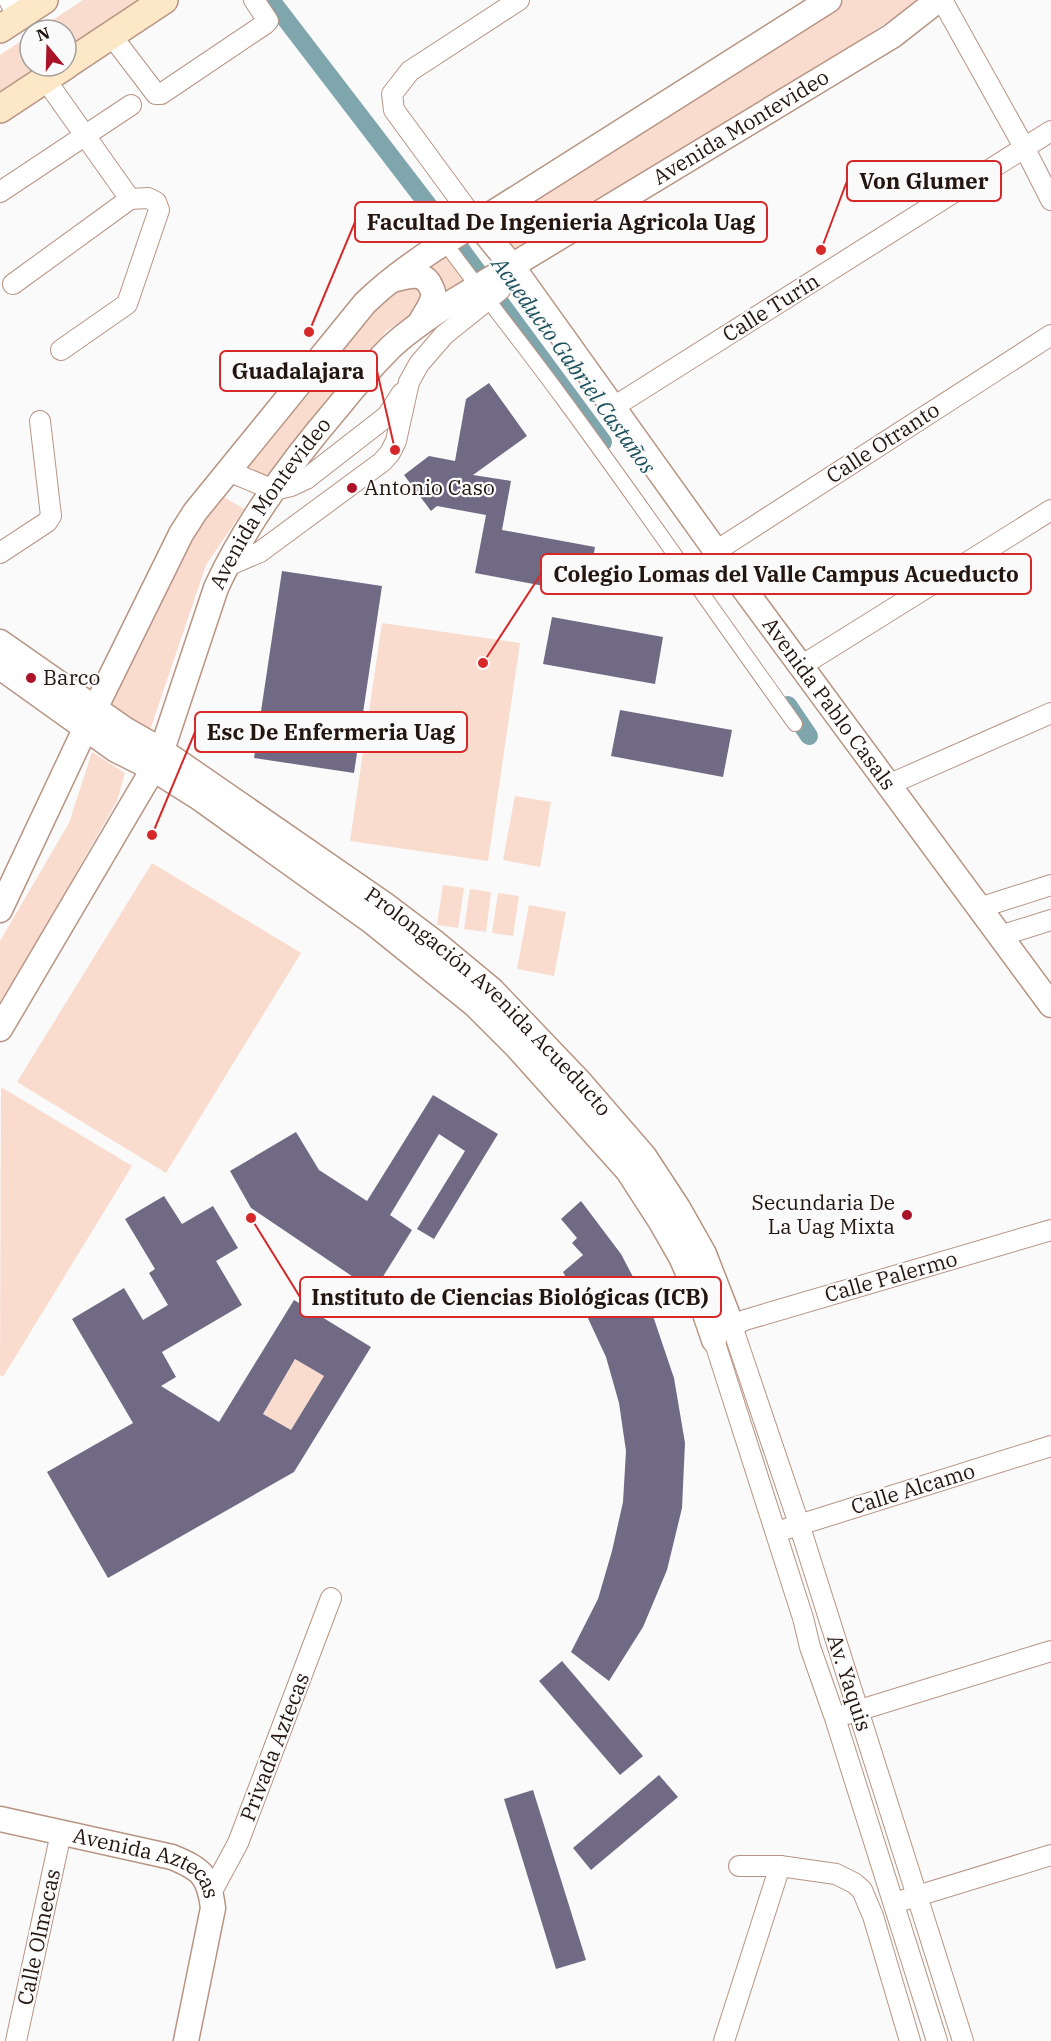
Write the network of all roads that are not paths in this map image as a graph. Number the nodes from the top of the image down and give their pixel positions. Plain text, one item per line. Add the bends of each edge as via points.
1 (44, 0) edge
2 (164, 0) edge
3 (254, 0) edge
4 (519, 0) edge
5 (829, 0) edge
6 (940, 0) edge
7 (9, 15) edge
8 (111, 35) junction
9 (78, 57) edge
10 (47, 78) edge
11 (62, 78) edge
12 (132, 105) dead end
13 (0, 109) edge
14 (1051, 130) edge
15 (85, 135) junction
16 (1024, 147) junction
17 (0, 192) edge
18 (130, 199) junction
19 (1051, 200) edge
20 (477, 223) junction
21 (438, 234) junction
22 (512, 267) junction
23 (387, 282) junction
24 (13, 284) dead end
25 (483, 293) junction
26 (420, 323) junction
27 (1051, 335) edge
28 (61, 350) dead end
29 (409, 382) junction
30 (612, 408) junction
31 (40, 421) dead end
32 (228, 471) junction
33 (274, 490) junction
34 (1051, 510) edge
35 (716, 551) junction
36 (0, 554) edge
37 (225, 567) junction
38 (0, 642) edge
39 (801, 666) junction
40 (0, 668) edge
41 (1051, 713) edge
42 (91, 718) junction
43 (795, 724) dead end
44 (157, 759) junction
45 (888, 785) junction
46 (1051, 885) edge
47 (979, 908) junction
48 (0, 910) edge
49 (1051, 920) edge
50 (1000, 936) junction
51 (1051, 1005) edge
52 (0, 1029) edge
53 (1051, 1230) edge
54 (723, 1333) junction
55 (1051, 1446) edge
56 (799, 1524) junction
57 (775, 1532) junction
58 (331, 1598) dead end
59 (1051, 1651) edge
60 (858, 1710) junction
61 (835, 1718) junction
62 (0, 1819) edge
63 (61, 1833) junction
64 (1051, 1855) edge
65 (739, 1866) dead end
66 (780, 1866) junction
67 (211, 1893) junction
68 (917, 1896) junction
69 (894, 1903) junction
70 (906, 2037) edge
71 (16, 2041) edge
72 (186, 2041) edge
73 (724, 2041) edge
74 (937, 2041) edge
75 (963, 2041) edge

1 - 7 main road
2 - 8 main road
3 - 8 street via 267,17 266,24 161,94 156,94
4 - 20 street, Avenida Pablo Casals via 410,71 392,94 394,110
5 - 20 street
6 - 16 street
6 - 22 street, Avenida Montevideo via 892,36
8 - 9 main road
10 - 13 main road
11 - 15 street
12 - 15 street
14 - 16 street, Calle Turín
15 - 17 street
15 - 18 street
16 - 19 street
16 - 30 street, Calle Turín
18 - 24 street
18 - 28 street via 156,201 159,210 127,304
20 - 21 street
20 - 22 street, Avenida Pablo Casals
21 - 23 street
21 - 25 street
22 - 25 street, Avenida Montevideo
22 - 30 street, Avenida Pablo Casals
23 - 26 street via 412,275 429,282 433,300
23 - 32 street via 365,303
25 - 26 street, Avenida Montevideo
25 - 29 street via 419,364
25 - 43 street
26 - 33 street, Avenida Montevideo via 390,347 362,378
27 - 35 street, Calle Otranto
29 - 33 street via 387,416 306,478
29 - 37 street via 396,441 382,462 260,552
30 - 35 street, Avenida Pablo Casals
31 - 36 street via 51,516 48,522
32 - 33 street
32 - 42 street via 181,534
33 - 37 street, Avenida Montevideo
34 - 39 street
35 - 39 street, Avenida Pablo Casals
37 - 44 street, Avenida Montevideo
38 - 42 street
39 - 45 street, Avenida Pablo Casals
40 - 42 street
41 - 45 street
42 - 44 street, Prolongación Avenida Acueducto via 133,735
42 - 48 street
44 - 52 street, Avenida Montevideo
44 - 54 street, Prolongación Avenida Acueducto via 384,904 433,940 484,998 580,1082 644,1156 678,1208 704,1254
45 - 47 street, Avenida Pablo Casals
46 - 47 street
47 - 50 street, Avenida Pablo Casals
49 - 50 street
50 - 51 street, Avenida Pablo Casals
53 - 54 street, Calle Palermo via 745,1320
54 - 56 street, Av. Yaquis
54 - 57 street, Av. Yaquis
55 - 56 street, Calle Alcamo
56 - 57 street, Calle Alcamo
56 - 60 street, Av. Yaquis
57 - 61 street, Av. Yaquis
58 - 67 street, Privada Aztecas via 238,1843
59 - 60 street
60 - 61 street
60 - 68 street, Av. Yaquis
61 - 69 street, Av. Yaquis
62 - 63 street, Avenida Aztecas
63 - 67 street, Avenida Aztecas via 172,1857 195,1867
63 - 71 street, Calle Olmecas
64 - 68 street
65 - 66 street
66 - 70 street via 836,1874 862,1890 873,1916
66 - 73 street
67 - 72 street, Avenida Aztecas via 211,1925
68 - 69 street
68 - 75 street, Av. Yaquis
69 - 74 street, Av. Yaquis

